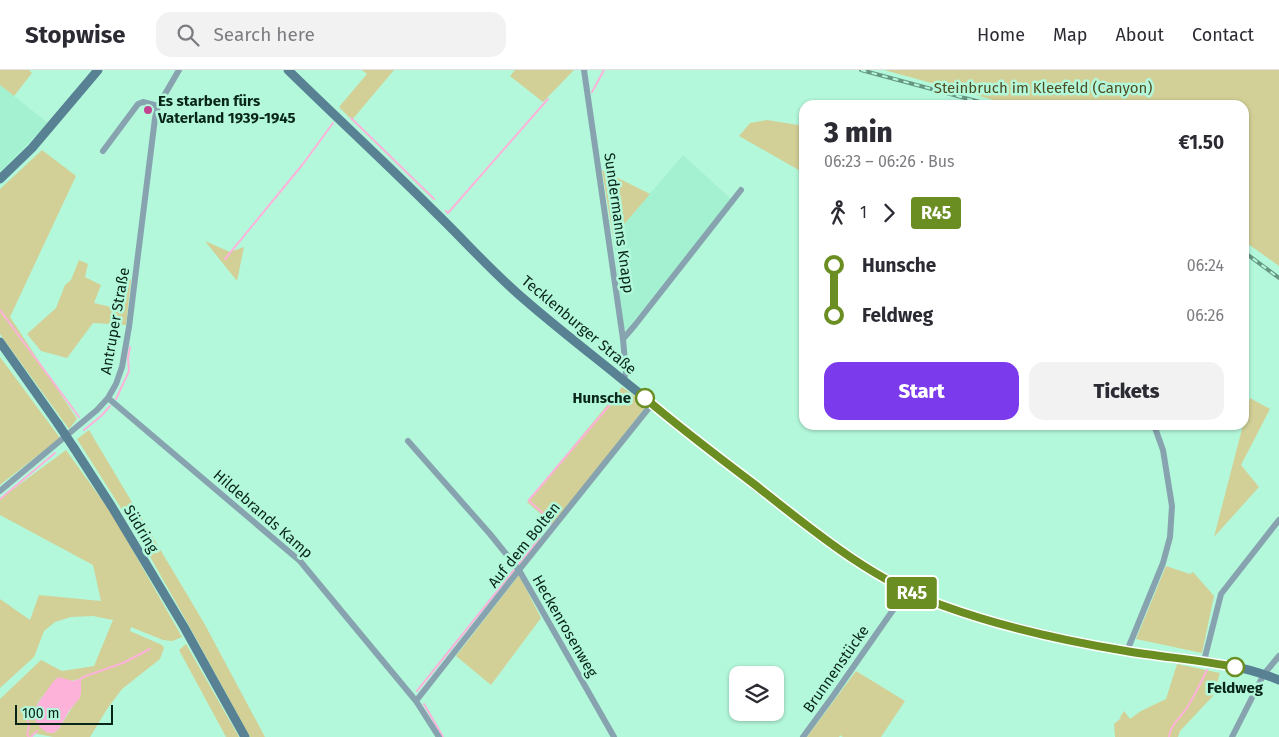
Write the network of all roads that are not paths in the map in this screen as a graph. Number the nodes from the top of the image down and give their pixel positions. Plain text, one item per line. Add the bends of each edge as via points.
1 (98, 70) edge
2 (179, 70) edge
3 (288, 70) edge
4 (584, 70) edge
5 (158, 106) junction
6 (102, 151) dead end
7 (0, 179) edge
8 (741, 190) dead end
9 (623, 338) junction
10 (0, 342) edge
11 (623, 380) junction
12 (108, 398) junction
13 (652, 404) junction
14 (1156, 430) edge
15 (408, 441) dead end
16 (0, 491) edge
17 (1279, 520) edge
18 (519, 570) junction
19 (907, 590) junction
20 (1127, 651) junction
21 (1279, 656) edge
22 (1204, 661) junction
23 (1264, 674) junction
24 (1279, 680) edge
25 (416, 702) junction
26 (245, 737) edge
27 (439, 737) edge
28 (614, 737) edge
29 (803, 737) edge
30 (1232, 737) edge

1 - 7 street via 32,148
2 - 5 street, Antruper Straße
3 - 11 street, Tecklenburger Straße via 483,261
4 - 9 street, Sundermanns Knapp
5 - 6 street via 138,104
5 - 12 street, Antruper Straße via 129,327 122,367
8 - 9 street
9 - 11 street, Sundermanns Knapp via 626,374
10 - 26 street, Südring, bridge via 112,507
11 - 13 street, Tecklenburger Straße
12 - 16 street, Antruper Straße
12 - 25 street, Hildebrands Kamp via 300,561
13 - 18 street, Auf dem Bolten
13 - 19 street, Tecklenburger Straße via 835,546
14 - 20 street via 1163,450 1172,506 1170,537 1163,564
15 - 18 street, Heckenrosenweg
17 - 22 street via 1221,594
18 - 25 street, Auf dem Bolten
18 - 28 street, Heckenrosenweg
19 - 20 street, Tecklenburger Straße via 942,606 1045,636
19 - 29 street, Brunnenstücke
20 - 22 street, Tecklenburger Straße
21 - 23 street
22 - 23 street, Tecklenburger Straße
23 - 24 street, Tecklenburger Straße
23 - 30 street
25 - 27 street, Hildebrands Kamp

